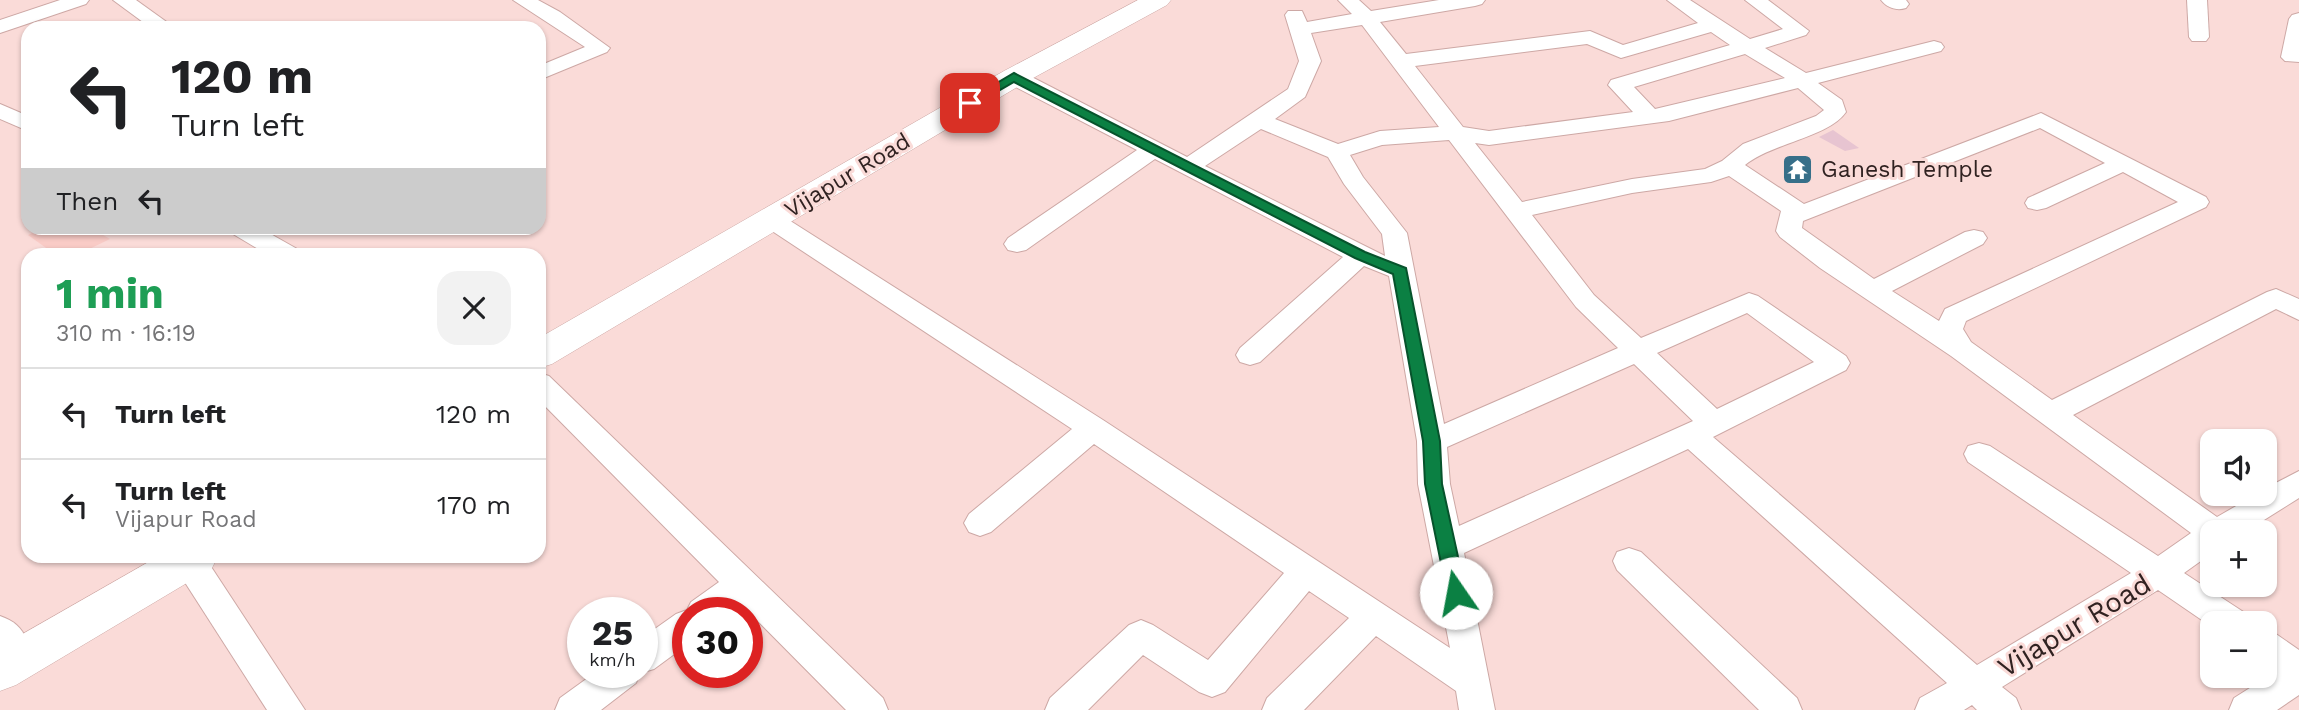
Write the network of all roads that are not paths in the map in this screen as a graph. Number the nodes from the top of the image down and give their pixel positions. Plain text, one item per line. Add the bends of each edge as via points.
1 (79, 0) edge
2 (123, 0) edge
3 (523, 0) edge
4 (1132, 0) edge
5 (1158, 0) edge
6 (1348, 0) edge
7 (1475, 0) edge
8 (1677, 0) edge
9 (1755, 0) edge
10 (2197, 0) edge
11 (2291, 0) edge
12 (2299, 17) edge
13 (1367, 18) junction
14 (154, 21) edge
15 (1714, 25) junction
16 (0, 27) edge
17 (2199, 37) dead end
18 (1748, 46) junction
19 (1934, 47) dead end
20 (2292, 57) dead end
21 (1401, 61) junction
22 (546, 71) edge
23 (1014, 77) junction
24 (1801, 80) junction
25 (0, 111) edge
26 (1650, 117) junction
27 (1259, 120) junction
28 (21, 121) edge
29 (1454, 133) junction
30 (1154, 148) junction
31 (1337, 152) junction
32 (2124, 163) junction
33 (1190, 165) junction
34 (1730, 166) junction
35 (2037, 203) dead end
36 (1515, 211) junction
37 (1802, 214) junction
38 (772, 220) junction
39 (254, 235) edge
40 (1974, 238) dead end
41 (1017, 244) dead end
42 (276, 248) edge
43 (1360, 255) junction
44 (1400, 271) junction
45 (1872, 291) junction
46 (2299, 312) edge
47 (546, 332) edge
48 (1961, 349) junction
49 (546, 351) edge
50 (1636, 352) junction
51 (1250, 355) dead end
52 (546, 390) edge
53 (2051, 413) junction
54 (1093, 428) junction
55 (1703, 429) junction
56 (1432, 441) junction
57 (1979, 454) dead end
58 (2299, 483) edge
59 (2237, 520) edge
60 (2200, 522) edge
61 (980, 523) dead end
62 (2200, 544) edge
63 (1447, 546) junction
64 (1629, 561) dead end
65 (171, 563) edge
66 (184, 563) edge
67 (1307, 570) junction
68 (2160, 572) junction
69 (742, 583) junction
70 (723, 597) edge
71 (2216, 611) edge
72 (1373, 617) junction
73 (3, 647) edge
74 (2277, 654) edge
75 (2299, 669) edge
76 (2299, 676) edge
77 (1974, 686) junction
78 (603, 688) edge
79 (1475, 696) edge
80 (287, 710) edge
81 (573, 710) edge
82 (870, 710) edge
83 (1063, 710) edge
84 (1280, 710) edge
85 (1784, 710) edge
86 (1933, 710) edge
87 (2003, 710) edge
88 (2247, 710) edge

1 - 16 street
2 - 14 street
3 - 22 street via 600,48
4 - 47 main road, Vijapur Road via 1055,38
5 - 23 main road, Vijapur Road
6 - 13 street
7 - 13 street
8 - 15 street
9 - 18 street via 1799,31
10 - 17 street
11 - 12 street
12 - 20 street
13 - 21 street
13 - 27 street via 1297,22 1310,61 1297,92
15 - 18 street
15 - 21 street via 1621,52 1590,37
18 - 24 street
18 - 26 street via 1619,85
19 - 24 street
21 - 29 street
23 - 30 street
23 - 38 main road, Vijapur Road
24 - 26 street
24 - 34 street via 1834,105 1835,112 1825,121 1751,149
25 - 28 street
26 - 29 street via 1489,138
27 - 31 street
27 - 33 street
29 - 31 street via 1380,138
29 - 36 street
30 - 33 street
30 - 41 street
31 - 44 street via 1394,233
32 - 35 street
32 - 37 street via 2041,120
32 - 48 street via 2197,202 1955,315 1949,329
33 - 43 street
34 - 36 street via 1711,175
34 - 37 street
36 - 50 street via 1585,301
37 - 45 street via 1791,215 1789,231
38 - 49 main road, Vijapur Road
38 - 54 street
39 - 42 street
40 - 45 street
43 - 44 street
43 - 51 street
44 - 56 street
45 - 48 street
46 - 53 street via 2276,298
48 - 53 street
50 - 55 street
50 - 55 street via 1749,302 1836,363
50 - 56 street
52 - 69 street
53 - 60 street
54 - 61 street
54 - 67 street
55 - 63 street
55 - 77 street
56 - 63 street via 1434,484
57 - 68 street
58 - 59 street, Vijapur Road
62 - 68 street, Vijapur Road
63 - 79 street
64 - 85 street
65 - 73 main road
66 - 80 street
67 - 72 street
67 - 83 street via 1212,681 1142,635
68 - 71 street
68 - 77 street, Vijapur Road
69 - 70 street
69 - 82 street
72 - 79 street
72 - 84 street
74 - 75 street
76 - 88 street
77 - 86 street, Vijapur Road
77 - 87 street
78 - 81 street

